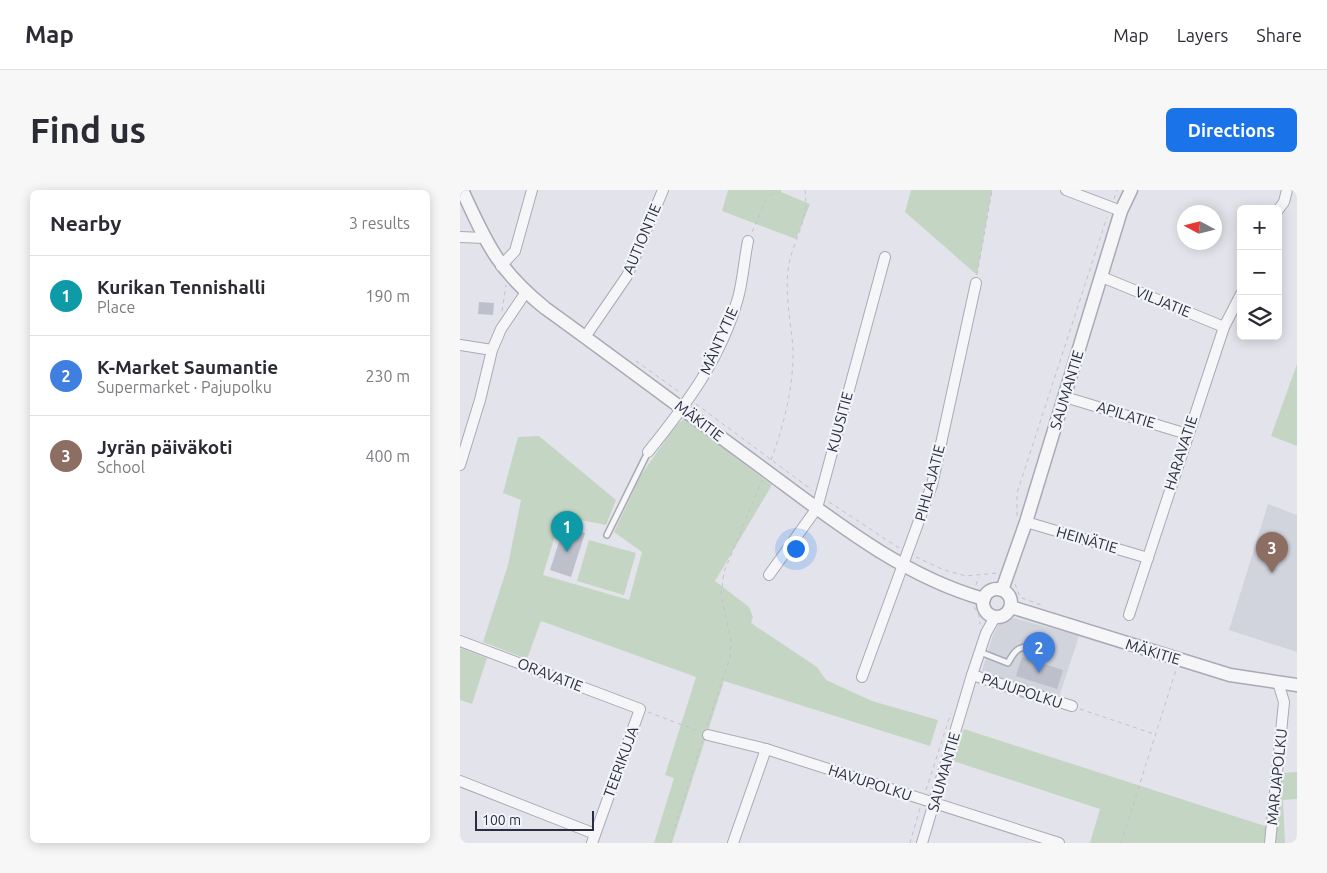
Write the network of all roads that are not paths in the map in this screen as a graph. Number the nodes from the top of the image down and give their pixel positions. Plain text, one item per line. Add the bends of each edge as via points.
1 (462, 190) edge
2 (532, 190) edge
3 (663, 190) edge
4 (1066, 190) edge
5 (1131, 190) edge
6 (1288, 190) edge
7 (1282, 205) edge
8 (1116, 209) junction
9 (460, 237) edge
10 (484, 238) junction
11 (748, 241) road end
12 (885, 257) dead end
13 (501, 266) junction
14 (1102, 277) junction
15 (976, 283) road end
16 (526, 292) junction
17 (1240, 295) edge
18 (1224, 327) junction
19 (585, 337) junction
20 (460, 345) edge
21 (492, 350) junction
22 (1064, 396) junction
23 (686, 404) junction
24 (1187, 434) junction
25 (648, 452) joint
26 (460, 465) edge
27 (818, 502) junction
28 (1021, 522) junction
29 (607, 535) dead end
30 (1148, 558) junction
31 (907, 559) junction
32 (769, 575) dead end
33 (1002, 590) junction
34 (978, 597) junction
35 (1011, 607) junction
36 (1129, 615) dead end
37 (995, 617) junction
38 (460, 641) edge
39 (1036, 649) dead end
40 (979, 652) junction
41 (972, 675) junction
42 (862, 677) dead end
43 (1278, 682) junction
44 (1297, 685) edge
45 (1072, 706) road end
46 (640, 709) joint
47 (707, 734) road end
48 (766, 749) junction
49 (460, 781) edge
50 (934, 804) junction
51 (593, 839) edge
52 (734, 843) edge
53 (922, 843) edge
54 (1059, 843) edge
55 (1270, 843) edge

1 - 10 street, MÄKITIE
2 - 13 street via 516,251
3 - 19 street, AUTIONTIE via 627,276
4 - 8 street
5 - 8 street, SAUMANTIE
6 - 7 street
8 - 14 street, SAUMANTIE
9 - 10 street
10 - 13 street, MÄKITIE
11 - 23 street, MÄNTYTIE via 738,297 713,364
12 - 27 street, KUUSITIE
13 - 16 street, MÄKITIE
14 - 18 street, VILJATIE
14 - 22 street, SAUMANTIE
15 - 31 street, PIHLAJATIE via 932,485
16 - 19 street, MÄKITIE
16 - 21 street via 500,329
17 - 18 street, HARAVATIE
18 - 24 street, HARAVATIE
19 - 23 street, MÄKITIE
20 - 21 street
21 - 26 street
22 - 24 street, APILATIE
22 - 28 street, SAUMANTIE
23 - 25 street, MÄNTYTIE
23 - 27 street, MÄKITIE
24 - 30 street, HARAVATIE
25 - 29 lane, MÄNTYTIE
27 - 31 street, MÄKITIE
27 - 32 street, KUUSITIE
28 - 30 street, HEINÄTIE
28 - 33 street, SAUMANTIE
30 - 36 street, HARAVATIE
31 - 34 street, MÄKITIE
31 - 42 street, PIHLAJATIE
33 - 34 street
33 - 35 street via 1010,596
34 - 37 street via 986,611
35 - 37 street via 1005,615
35 - 43 street, MÄKITIE via 1230,675
37 - 40 street, SAUMANTIE
38 - 46 street, ORAVATIE
39 - 40 lane via 1019,648 1008,663
40 - 41 street, SAUMANTIE
41 - 45 street, PAJUPOLKU
41 - 50 street, SAUMANTIE
43 - 44 street, MÄKITIE
43 - 55 street, MARJAPOLKU via 1284,702
46 - 51 street, TEERIKUJA
47 - 48 street, HAVUPOLKU
48 - 50 street, HAVUPOLKU
48 - 52 street
49 - 51 street
50 - 53 street, SAUMANTIE
50 - 54 street, HAVUPOLKU

